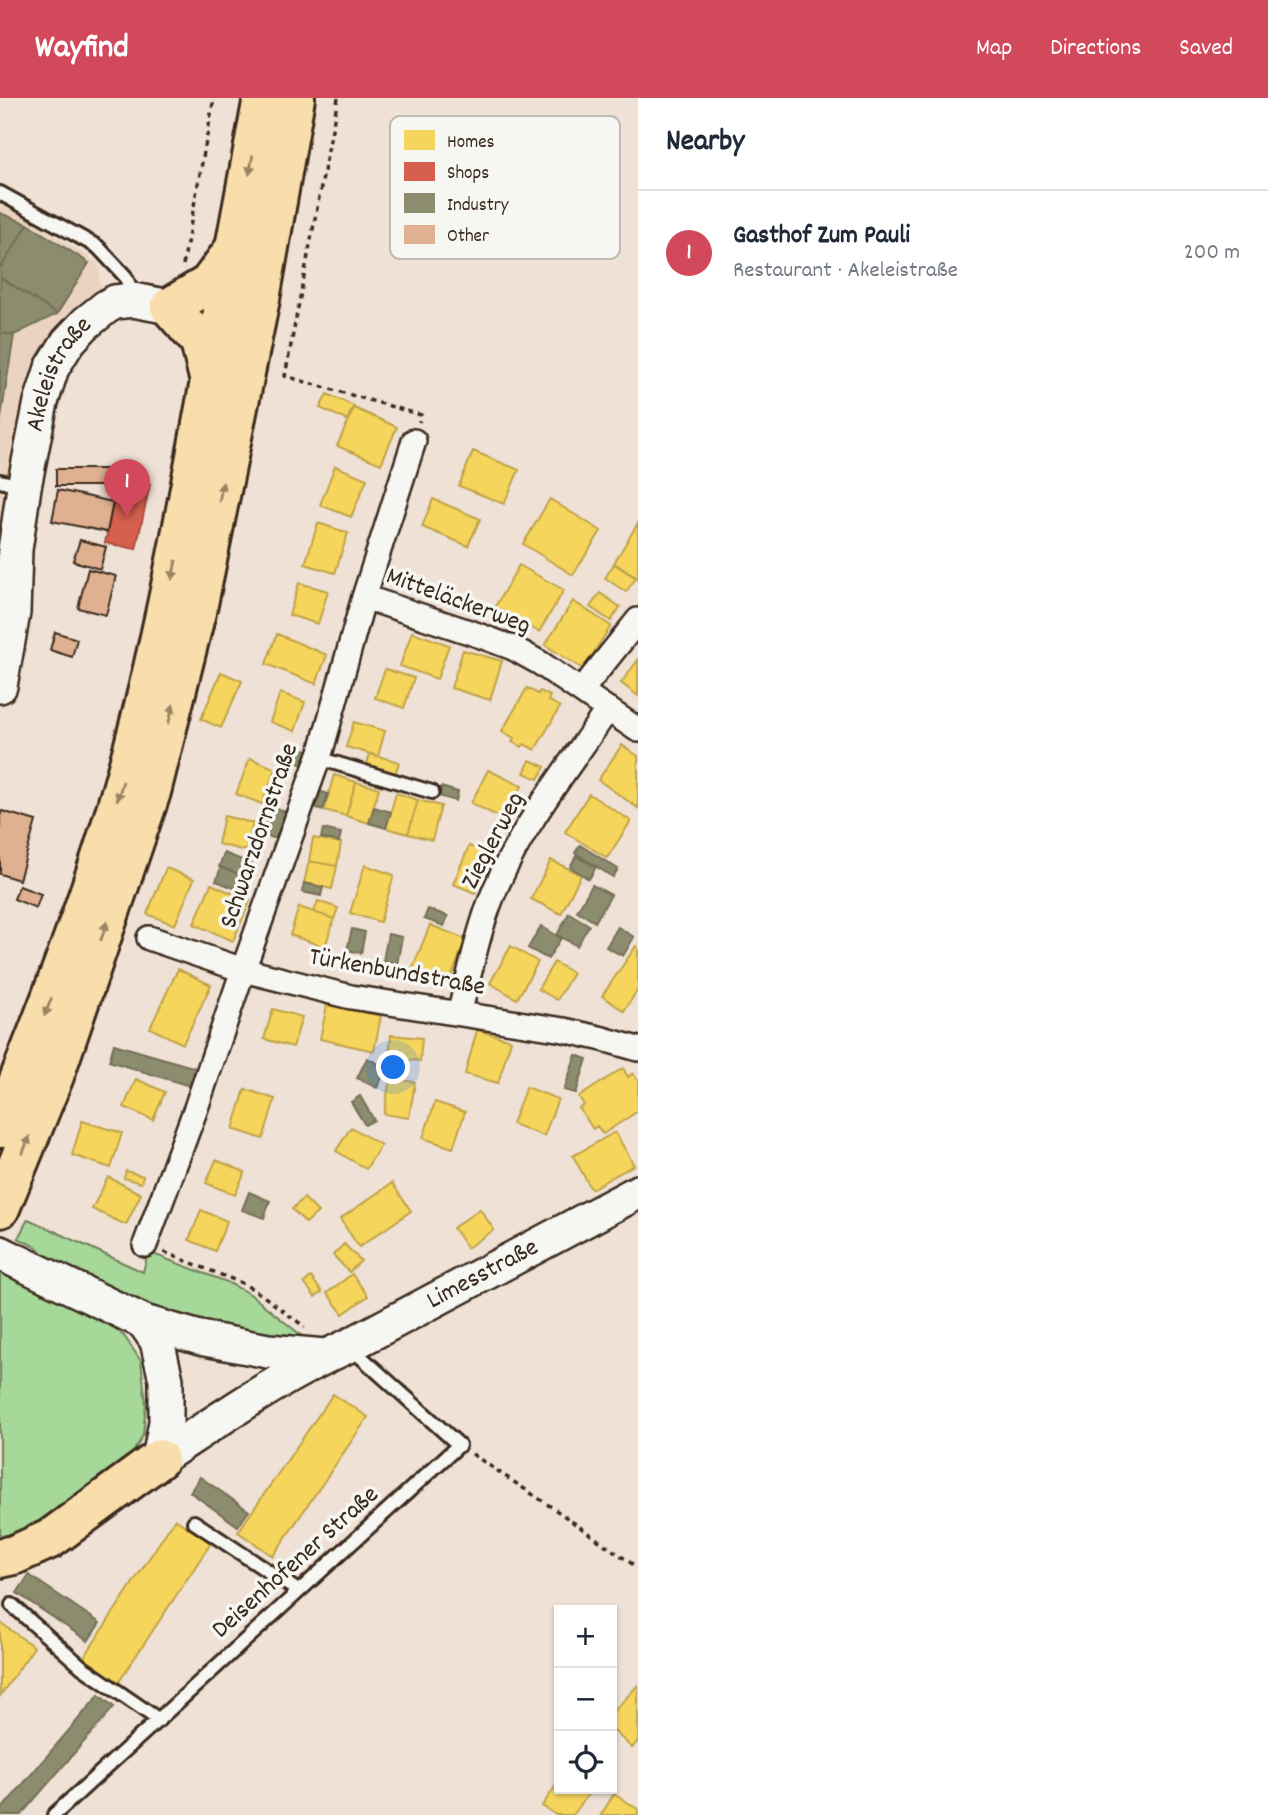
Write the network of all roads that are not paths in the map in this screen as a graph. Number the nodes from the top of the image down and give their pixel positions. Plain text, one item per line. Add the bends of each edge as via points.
1 (263, 98) edge
2 (295, 98) edge
3 (0, 193) edge
4 (236, 246) junction
5 (133, 300) junction
6 (170, 307) junction
7 (210, 383) junction
8 (414, 441) road end
9 (12, 484) edge
10 (364, 597) junction
11 (638, 620) edge
12 (0, 686) edge
13 (581, 691) junction
14 (608, 709) junction
15 (638, 730) edge
16 (318, 758) junction
17 (432, 792) dead end
18 (149, 937) dead end
19 (243, 970) junction
20 (459, 1013) junction
21 (638, 1049) edge
22 (0, 1128) edge
23 (638, 1192) edge
24 (0, 1208) edge
25 (145, 1245) road end
26 (0, 1253) edge
27 (144, 1322) junction
28 (337, 1351) junction
29 (159, 1459) junction
30 (194, 1522) dead end
31 (0, 1558) edge
32 (298, 1591) junction
33 (12, 1605) dead end
34 (159, 1720) junction
35 (54, 1815) edge

1 -> 4 highway
24 -> 2 highway via 54,1076 151,792 198,604
3 - 5 lane via 98,247 125,276
4 - 6 highway via 209,284
4 - 7 highway
5 - 6 street, Akeleistraße
5 - 9 street, Akeleistraße via 106,307 68,342 52,368
6 - 7 highway via 200,341
7 -> 22 highway via 159,642 128,765 57,984
8 - 10 street, Schwarzdornstraße
9 - 12 street, Akeleistraße via 13,613
10 - 13 street, Mitteläckerweg via 513,648
10 - 16 street, Schwarzdornstraße
11 - 13 street
13 - 14 street, Mitteläckerweg
14 - 15 street, Mitteläckerweg
14 - 20 street, Zieglerweg via 496,886
16 - 17 lane
16 - 19 street, Schwarzdornstraße
18 - 19 street, Türkenbundstraße
19 - 20 street, Türkenbundstraße via 351,997
19 - 25 street, Schwarzdornstraße
20 - 21 street, Türkenbundstraße via 564,1030
23 - 28 street, Limesstraße
26 - 27 street
27 - 28 street via 268,1352
27 - 29 street via 157,1341 166,1380 166,1422
28 - 29 street, Limesstraße
28 - 32 lane, Deisenhofener Straße via 459,1446
29 - 31 highway via 50,1539
30 - 32 lane
32 - 34 lane, Deisenhofener Straße
33 - 34 lane via 82,1667
34 - 35 lane, Deisenhofener Straße

